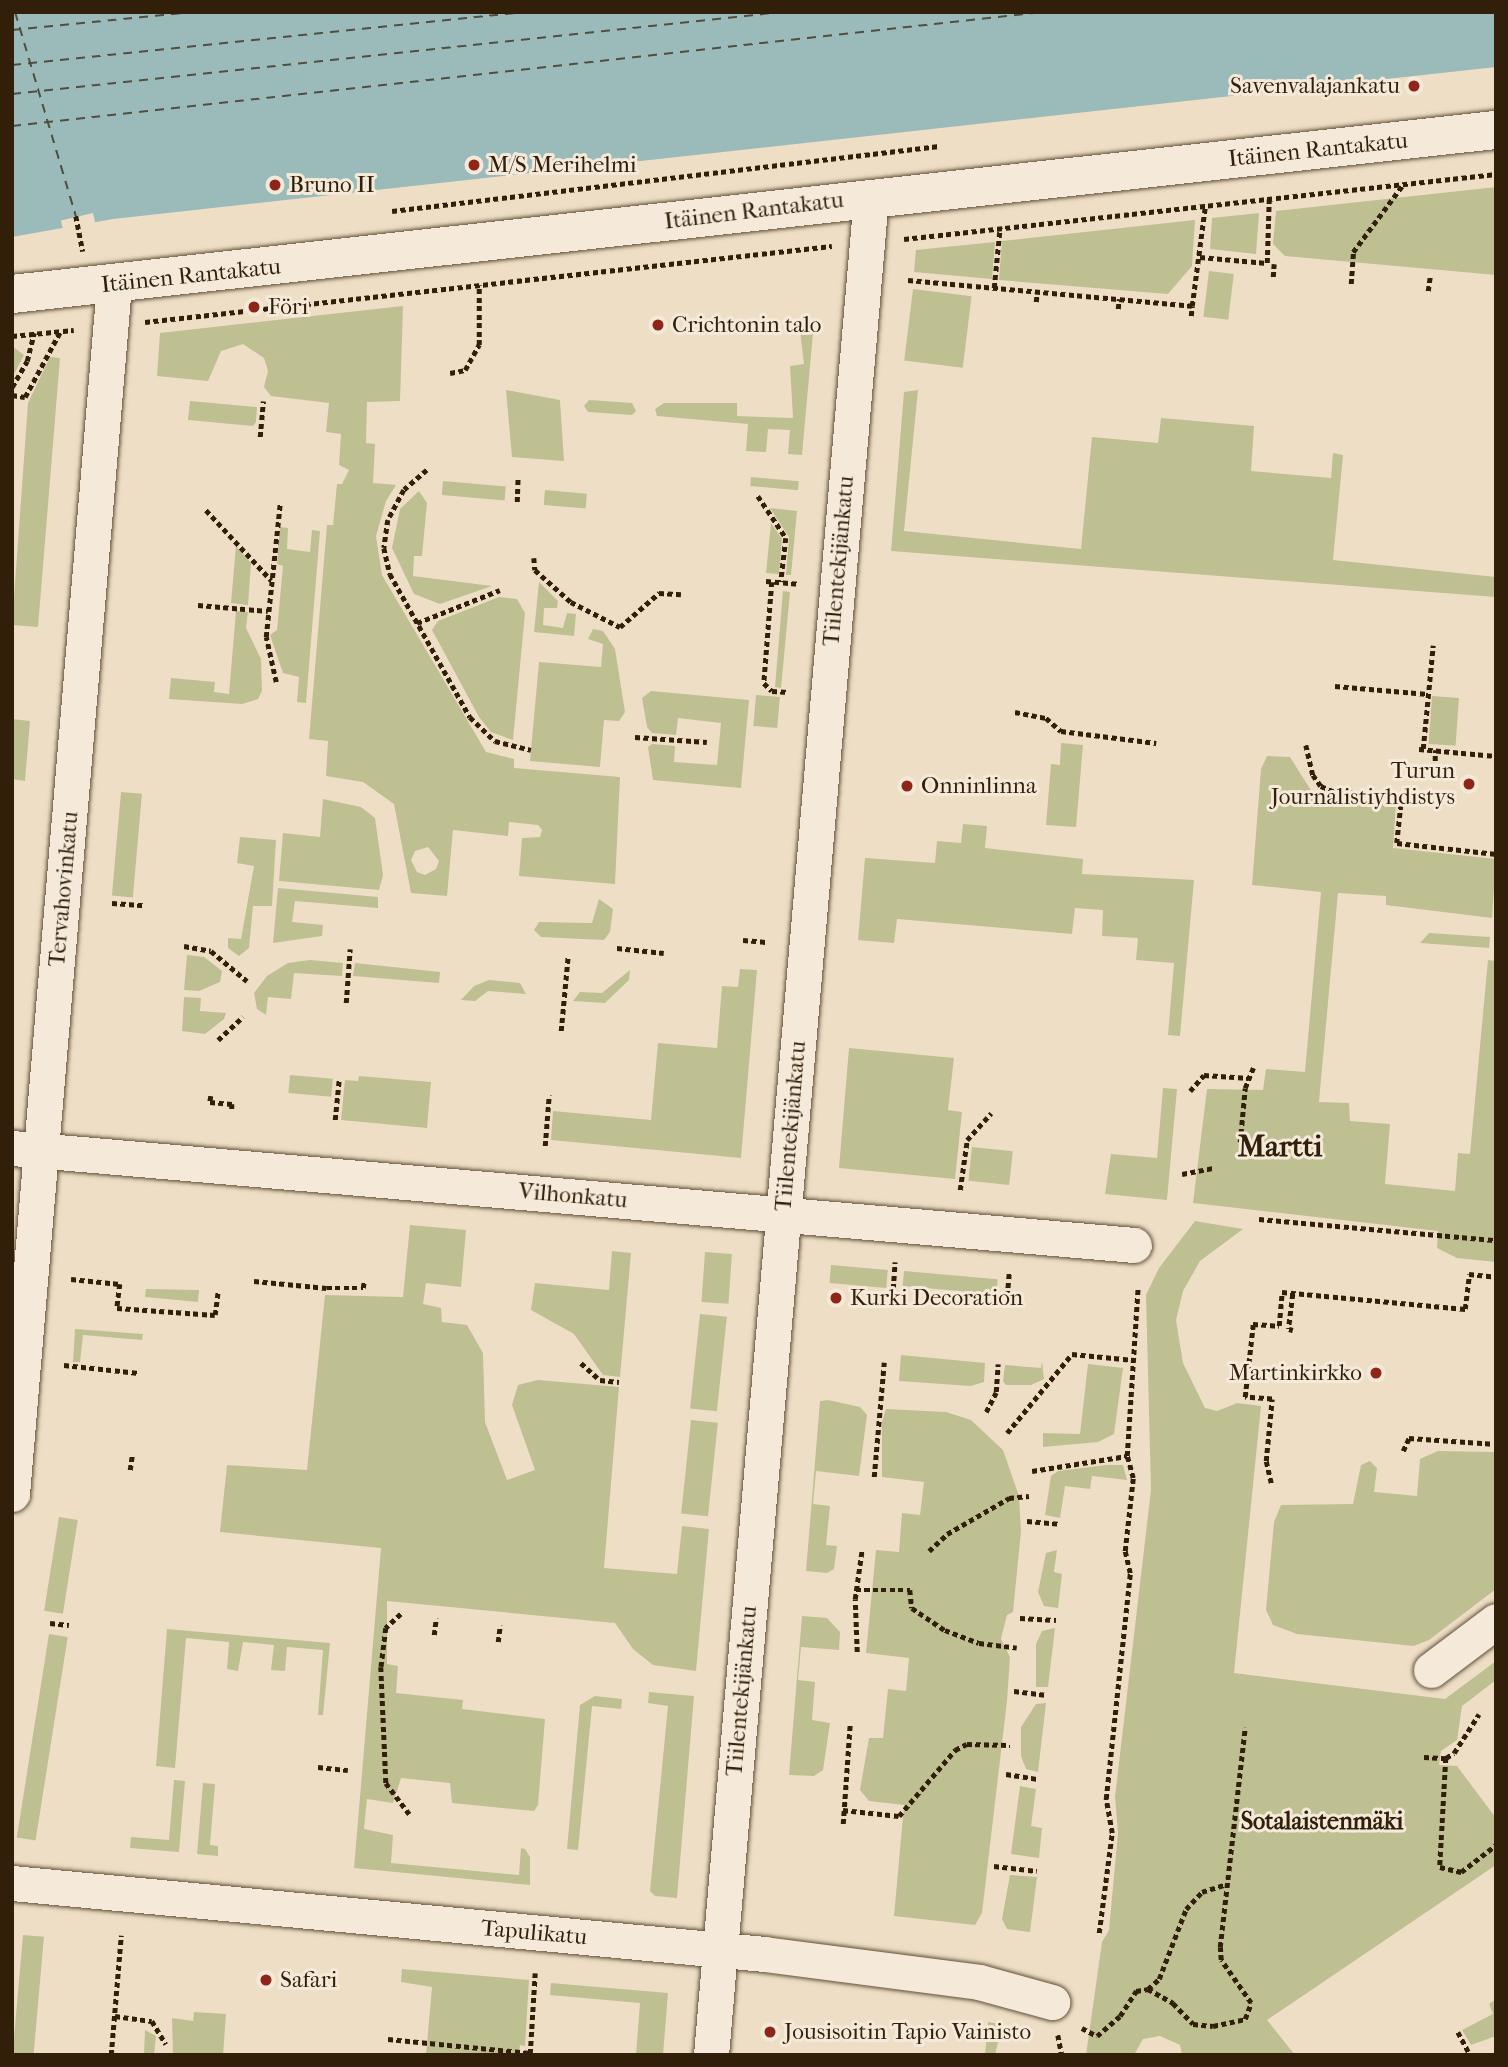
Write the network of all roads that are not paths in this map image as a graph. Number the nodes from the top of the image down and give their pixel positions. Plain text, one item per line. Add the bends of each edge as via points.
1 (1496, 130) edge
2 (871, 197) junction
3 (114, 284) junction
4 (12, 294) edge
5 (27, 1149) edge
6 (783, 1214) junction
7 (1134, 1245) dead end
8 (12, 1494) edge
9 (1496, 1621) edge
10 (1431, 1671) dead end
11 (12, 1883) edge
12 (720, 1950) junction
13 (1052, 2002) dead end
14 (711, 2055) edge

1 - 2 street, Itäinen Rantakatu
2 - 3 street, Itäinen Rantakatu
2 - 6 street, Tiilentekijänkatu
3 - 4 street, Itäinen Rantakatu
3 - 5 street, Tervahovinkatu
5 - 6 street, Vilhonkatu
5 - 8 street, Tervahovinkatu
6 - 7 street, Vilhonkatu
6 - 12 street, Tiilentekijänkatu
9 - 10 street
11 - 12 street, Tapulikatu
12 - 13 street, Tapulikatu via 979,1982
12 - 14 street, Tiilentekijänkatu

